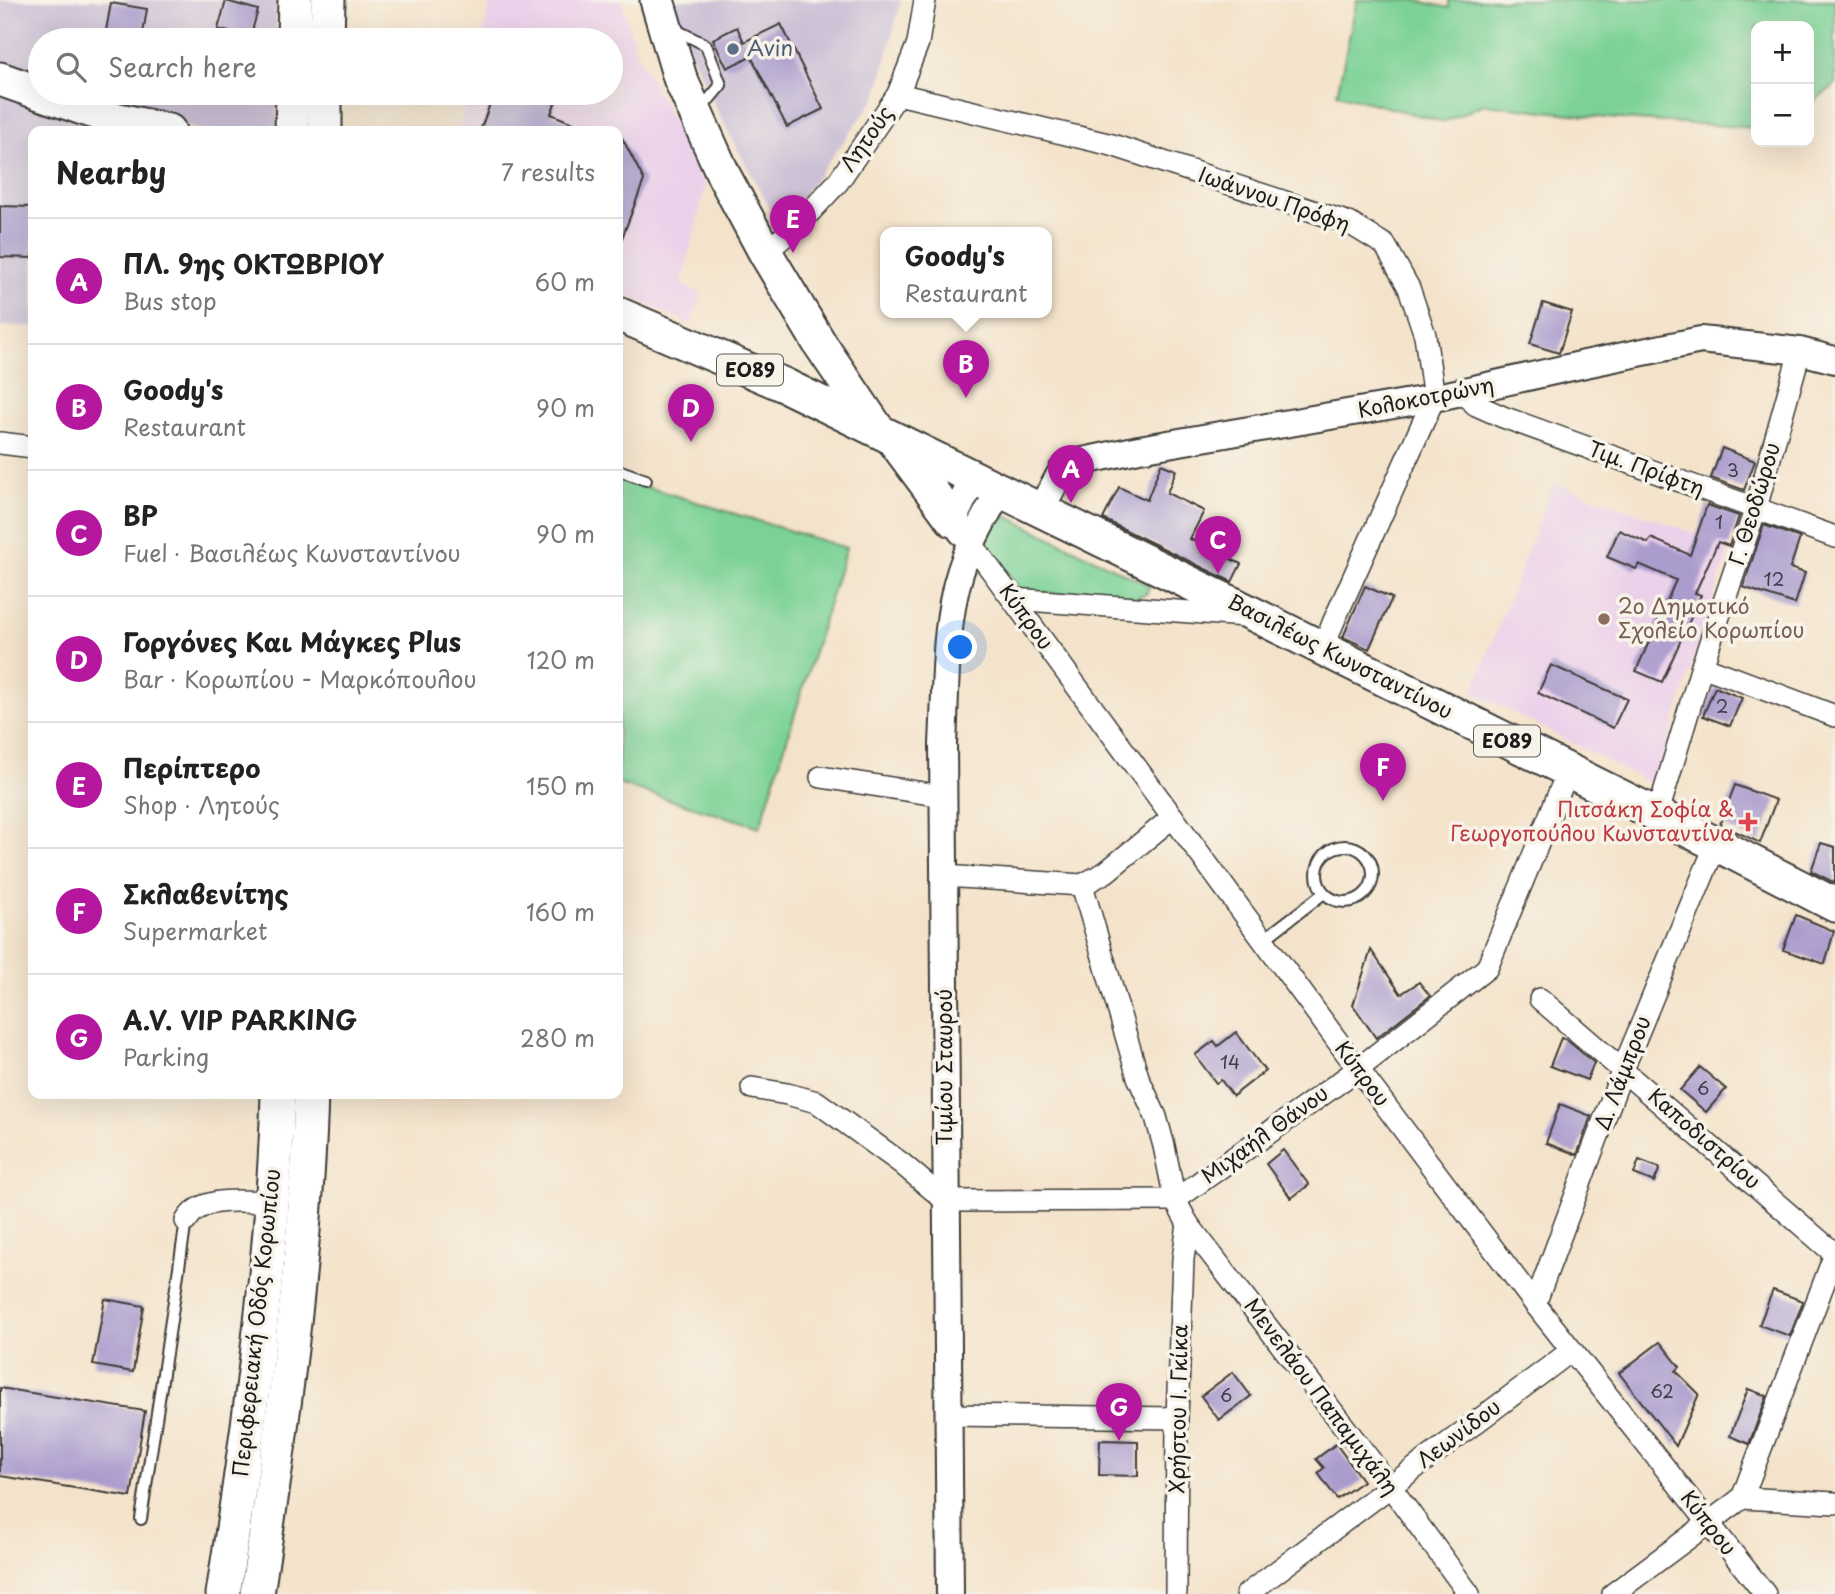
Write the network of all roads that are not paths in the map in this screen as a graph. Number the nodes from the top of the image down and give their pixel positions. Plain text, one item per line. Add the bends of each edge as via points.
1 (295, 0) edge
2 (328, 0) edge
3 (638, 0) edge
4 (925, 0) edge
5 (661, 12) edge
6 (294, 28) edge
7 (327, 28) edge
8 (680, 78) junction
9 (0, 79) edge
10 (28, 89) edge
11 (898, 94) junction
12 (70, 105) edge
13 (293, 105) edge
14 (325, 105) edge
15 (697, 114) junction
16 (124, 125) edge
17 (292, 126) edge
18 (325, 126) edge
19 (765, 252) junction
20 (623, 316) edge
21 (1800, 351) junction
22 (1835, 360) edge
23 (1461, 392) junction
24 (1434, 398) junction
25 (886, 435) junction
26 (0, 443) edge
27 (28, 446) edge
28 (623, 472) edge
29 (646, 480) dead end
30 (987, 484) junction
31 (1756, 508) junction
32 (1040, 510) junction
33 (962, 532) junction
34 (1835, 537) edge
35 (1013, 599) junction
36 (1246, 610) junction
37 (1323, 649) junction
38 (1702, 666) junction
39 (1835, 716) edge
40 (1567, 771) junction
41 (821, 777) dead end
42 (943, 796) junction
43 (1657, 816) junction
44 (1172, 817) junction
45 (1716, 844) junction
46 (944, 876) junction
47 (1082, 885) junction
48 (1324, 893) junction
49 (1835, 905) edge
50 (1263, 940) junction
51 (1540, 999) dead end
52 (1358, 1069) junction
53 (1623, 1069) junction
54 (752, 1088) dead end
55 (278, 1099) edge
56 (311, 1099) edge
57 (1175, 1200) junction
58 (946, 1201) junction
59 (272, 1202) junction
60 (186, 1221) joint
61 (1188, 1224) junction
62 (1835, 1254) edge
63 (1535, 1304) junction
64 (1571, 1350) junction
65 (949, 1415) junction
66 (1177, 1418) junction
67 (1390, 1486) junction
68 (1741, 1498) junction
69 (1835, 1503) edge
70 (141, 1519) dead end
71 (1708, 1523) junction
72 (223, 1594) edge
73 (257, 1594) edge
74 (950, 1594) edge
75 (1176, 1594) edge
76 (1247, 1594) edge
77 (1469, 1594) edge
78 (1613, 1594) edge
79 (1765, 1594) edge

1 - 6 main road
2 - 7 main road
3 - 8 main road via 650,33
4 - 11 street, Λητούς via 918,43
5 - 8 main road
5 - 15 lane via 706,45 721,85
8 - 15 main road
9 - 10 main road
11 - 19 street, Λητούς via 838,182 796,228
11 - 24 street, Ιωάννου Πρόφη via 1112,145 1349,223 1385,245 1409,288 1425,335
12 - 16 main road
13 - 17 main road
14 - 18 main road
15 - 19 main road
19 - 25 main road via 820,344
20 - 25 main road, ΕΟ89 via 785,385
21 - 22 street, Κολοκοτρώνη
21 - 23 street, Κολοκοτρώνη via 1702,340
21 - 31 street, Γ. Θεοδώρου
23 - 24 street, Κολοκοτρώνη
23 - 31 street, Τιμ. Πρίφτη via 1503,417
24 - 32 street, Κολοκοτρώνη via 1074,463 1063,469
24 - 37 street
25 - 30 main road, Βασιλέως Κωνσταντίνου / ΕΟ89
25 - 33 main road
26 - 27 street
28 - 29 lane
30 - 32 main road, Βασιλέως Κωνσταντίνου / ΕΟ89
30 - 33 street, Τιμίου Σταυρού
31 - 34 street, Τιμ. Πρίφτη
31 - 38 street, Γ. Θεοδώρου
32 - 36 main road, Βασιλέως Κωνσταντίνου / ΕΟ89
33 - 35 street, Κύπρου
33 - 42 street, Τιμίου Σταυρού via 960,572 951,607
35 - 36 street
35 - 44 street, Κύπρου
36 - 37 main road, Βασιλέως Κωνσταντίνου / ΕΟ89
37 - 40 main road, Βασιλέως Κωνσταντίνου / ΕΟ89
38 - 39 street
38 - 43 street, Γ. Θεοδώρου
40 - 43 main road, Βασιλέως Κωνσταντίνου / ΕΟ89
40 - 52 street, Μιχαήλ Θάνου via 1487,968
41 - 42 street
42 - 46 street, Τιμίου Σταυρού
43 - 45 main road, Βασιλέως Κωνσταντίνου / ΕΟ89
44 - 47 street via 1106,872
44 - 50 street, Κύπρου
45 - 49 main road, Βασιλέως Κωνσταντίνου / ΕΟ89
45 - 53 street, Δ. Λάμπρου
46 - 47 street
46 - 58 street, Τιμίου Σταυρού
47 - 57 street, Μενελάου Παπαμιχάλη via 1138,1077 1156,1117
48 - 48 lane via 1317,877 1326,853 1351,846 1367,856 1374,874 1368,892 1351,902 1332,900
48 - 50 lane
50 - 52 street, Κύπρου
51 - 53 street, Καποδιστρίου
52 - 57 street, Μιχαήλ Θάνου
52 - 63 street, Κύπρου
53 - 62 street, Καποδιστρίου
53 - 63 street, Δ. Λάμπρου
54 - 58 street via 817,1102
55 - 59 main road, Περιφερειακή Οδός Κορωπίου
56 - 73 main road, Περιφερειακή Οδός Κορωπίου via 289,1379
57 - 58 street
57 - 61 street, Μενελάου Παπαμιχάλη
58 - 65 street, Τιμίου Σταυρού
59 - 60 street via 203,1205
59 - 72 main road, Περιφερειακή Οδός Κορωπίου via 257,1372
60 - 70 lane
61 - 66 street, Χρήστου Ι. Γκίκα
61 - 67 street, Μενελάου Παπαμιχάλη
62 - 68 street
63 - 64 street, Κύπρου
64 - 67 street, Λεωνίδου
64 - 71 street, Κύπρου
65 - 66 street
65 - 74 street, Τιμίου Σταυρού
66 - 75 street, Χρήστου Ι. Γκίκα
67 - 76 street, Λεωνίδου
67 - 77 street, Μενελάου Παπαμιχάλη
68 - 69 street
68 - 71 street
71 - 78 street
71 - 79 street, Κύπρου

